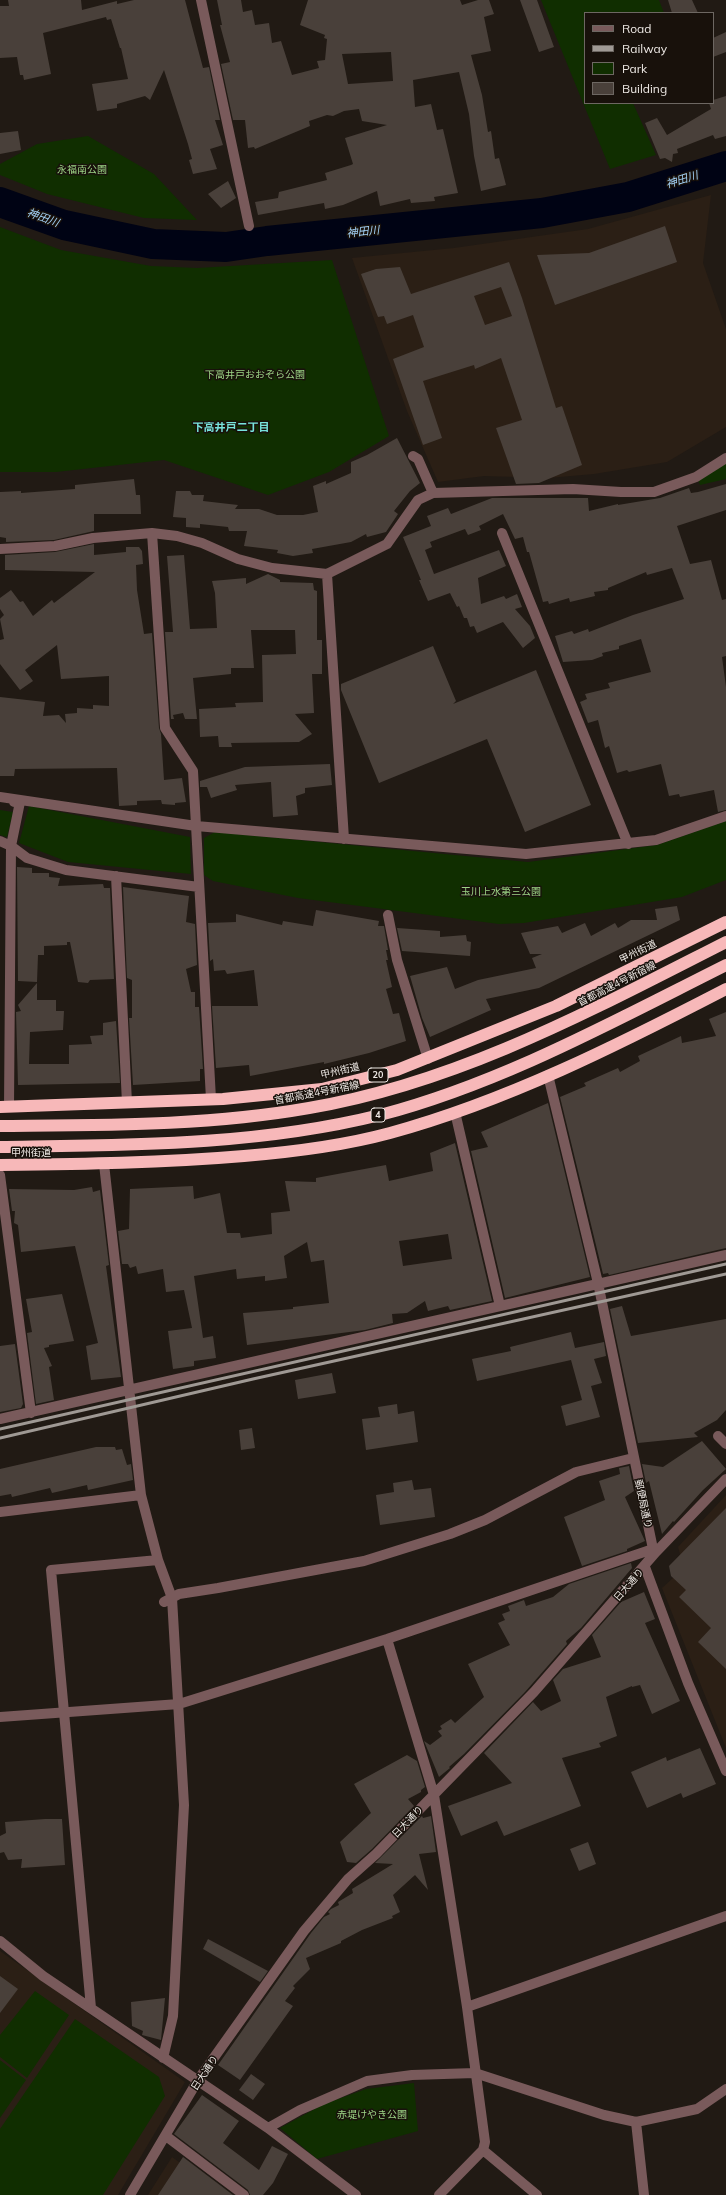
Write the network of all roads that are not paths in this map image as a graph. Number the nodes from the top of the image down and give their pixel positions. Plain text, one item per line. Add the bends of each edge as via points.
1 (201, 0) edge
2 (249, 226) dead end
3 (413, 456) dead end
4 (726, 458) edge
5 (433, 493) junction
6 (152, 533) junction
7 (502, 533) dead end
8 (0, 549) edge
9 (327, 574) junction
10 (0, 797) edge
11 (0, 801) edge
12 (20, 802) junction
13 (726, 816) edge
14 (196, 826) junction
15 (344, 839) junction
16 (0, 841) edge
17 (628, 844) junction
18 (11, 846) junction
19 (116, 876) junction
20 (198, 887) junction
21 (388, 915) dead end
22 (726, 922) edge
23 (726, 942) edge
24 (726, 965) edge
25 (726, 989) edge
26 (428, 1059) junction
27 (548, 1075) junction
28 (211, 1099) junction
29 (127, 1103) junction
30 (5, 1107) edge
31 (455, 1112) junction
32 (0, 1126) edge
33 (0, 1147) edge
34 (104, 1164) junction
35 (0, 1165) edge
36 (0, 1175) edge
37 (726, 1255) edge
38 (598, 1283) junction
39 (500, 1306) junction
40 (130, 1389) junction
41 (31, 1412) junction
42 (0, 1419) edge
43 (718, 1436) dead end
44 (726, 1444) edge
45 (633, 1458) junction
46 (726, 1479) edge
47 (141, 1495) junction
48 (0, 1512) edge
49 (655, 1551) junction
50 (158, 1560) junction
51 (645, 1567) junction
52 (168, 1600) junction
53 (387, 1639) junction
54 (179, 1704) junction
55 (64, 1712) junction
56 (0, 1717) edge
57 (726, 1771) edge
58 (434, 1795) junction
59 (726, 1916) edge
60 (0, 1941) edge
61 (467, 2007) junction
62 (91, 2008) junction
63 (163, 2058) junction
64 (475, 2073) junction
65 (198, 2080) junction
66 (726, 2090) edge
67 (636, 2122) junction
68 (268, 2128) junction
69 (166, 2136) junction
70 (483, 2150) junction
71 (130, 2195) edge
72 (244, 2195) edge
73 (356, 2195) edge
74 (439, 2195) edge
75 (537, 2195) edge
76 (644, 2195) edge

1 - 2 street
3 - 5 street via 418,459
4 - 5 street via 696,477 654,492 573,489
5 - 9 street via 418,500 387,544
6 - 8 street via 93,538 56,546
6 - 9 street via 202,543 238,559 272,568
6 - 14 street via 165,728 193,771
7 - 17 street
9 - 15 street
10 - 12 street
11 - 12 street
12 - 14 street
12 - 18 street
13 - 17 street via 656,840
14 - 15 street
14 - 20 street
15 - 17 street via 526,854
16 - 18 street
18 - 19 street via 27,858 66,870
18 - 30 street
19 - 20 street
19 - 29 street
20 - 28 street
21 - 26 street via 397,960
22 - 26 highway, 甲州街道 / 20 via 556,1006
23 - 32 highway, 首都高速4号新宿線 / 4 via 509,1048 442,1074 375,1094 310,1108 241,1118 156,1124
24 - 33 highway, 4 via 579,1039 517,1067 448,1094 380,1114 314,1129 243,1138 161,1144
25 - 27 highway, 甲州街道
26 - 28 highway, 甲州街道 / 20 via 397,1070 322,1089
27 - 31 highway, 甲州街道
27 - 38 street, 郵便局通り
28 - 29 highway, 甲州街道 / 20
29 - 30 highway, 甲州街道 / 20
31 - 34 highway, 甲州街道 via 390,1133 304,1151 189,1161
31 - 39 street
34 - 35 highway, 甲州街道
34 - 40 street
36 - 41 street
37 - 38 street
38 - 39 street
38 - 45 street, 郵便局通り
39 - 40 street
40 - 41 street
40 - 47 street
41 - 42 street
43 - 44 street
45 - 49 street, 郵便局通り
45 - 52 street via 576,1472 471,1526 372,1558 179,1594
46 - 49 street, 日大通り
47 - 48 street
47 - 50 street
49 - 51 street, 日大通り
49 - 53 street
50 - 52 street
50 - 55 street via 51,1570
51 - 57 street via 688,1683
51 - 58 street, 日大通り via 534,1692
52 - 54 street
53 - 54 street
53 - 58 street
54 - 55 street
54 - 63 street via 184,1804 180,1901 173,2016
55 - 56 street
55 - 62 street
58 - 61 street
58 - 65 street, 日大通り via 348,1879 304,1931
59 - 61 street
60 - 62 street via 43,1976
61 - 64 street
62 - 63 street
63 - 65 street
64 - 67 street
64 - 68 street via 412,2075 367,2082 300,2110
64 - 70 street via 485,2142
65 - 68 street
65 - 69 street, 日大通り
66 - 67 street via 697,2109
67 - 76 street
68 - 73 street
69 - 71 street, 日大通り
69 - 72 street
70 - 74 street
70 - 75 street

